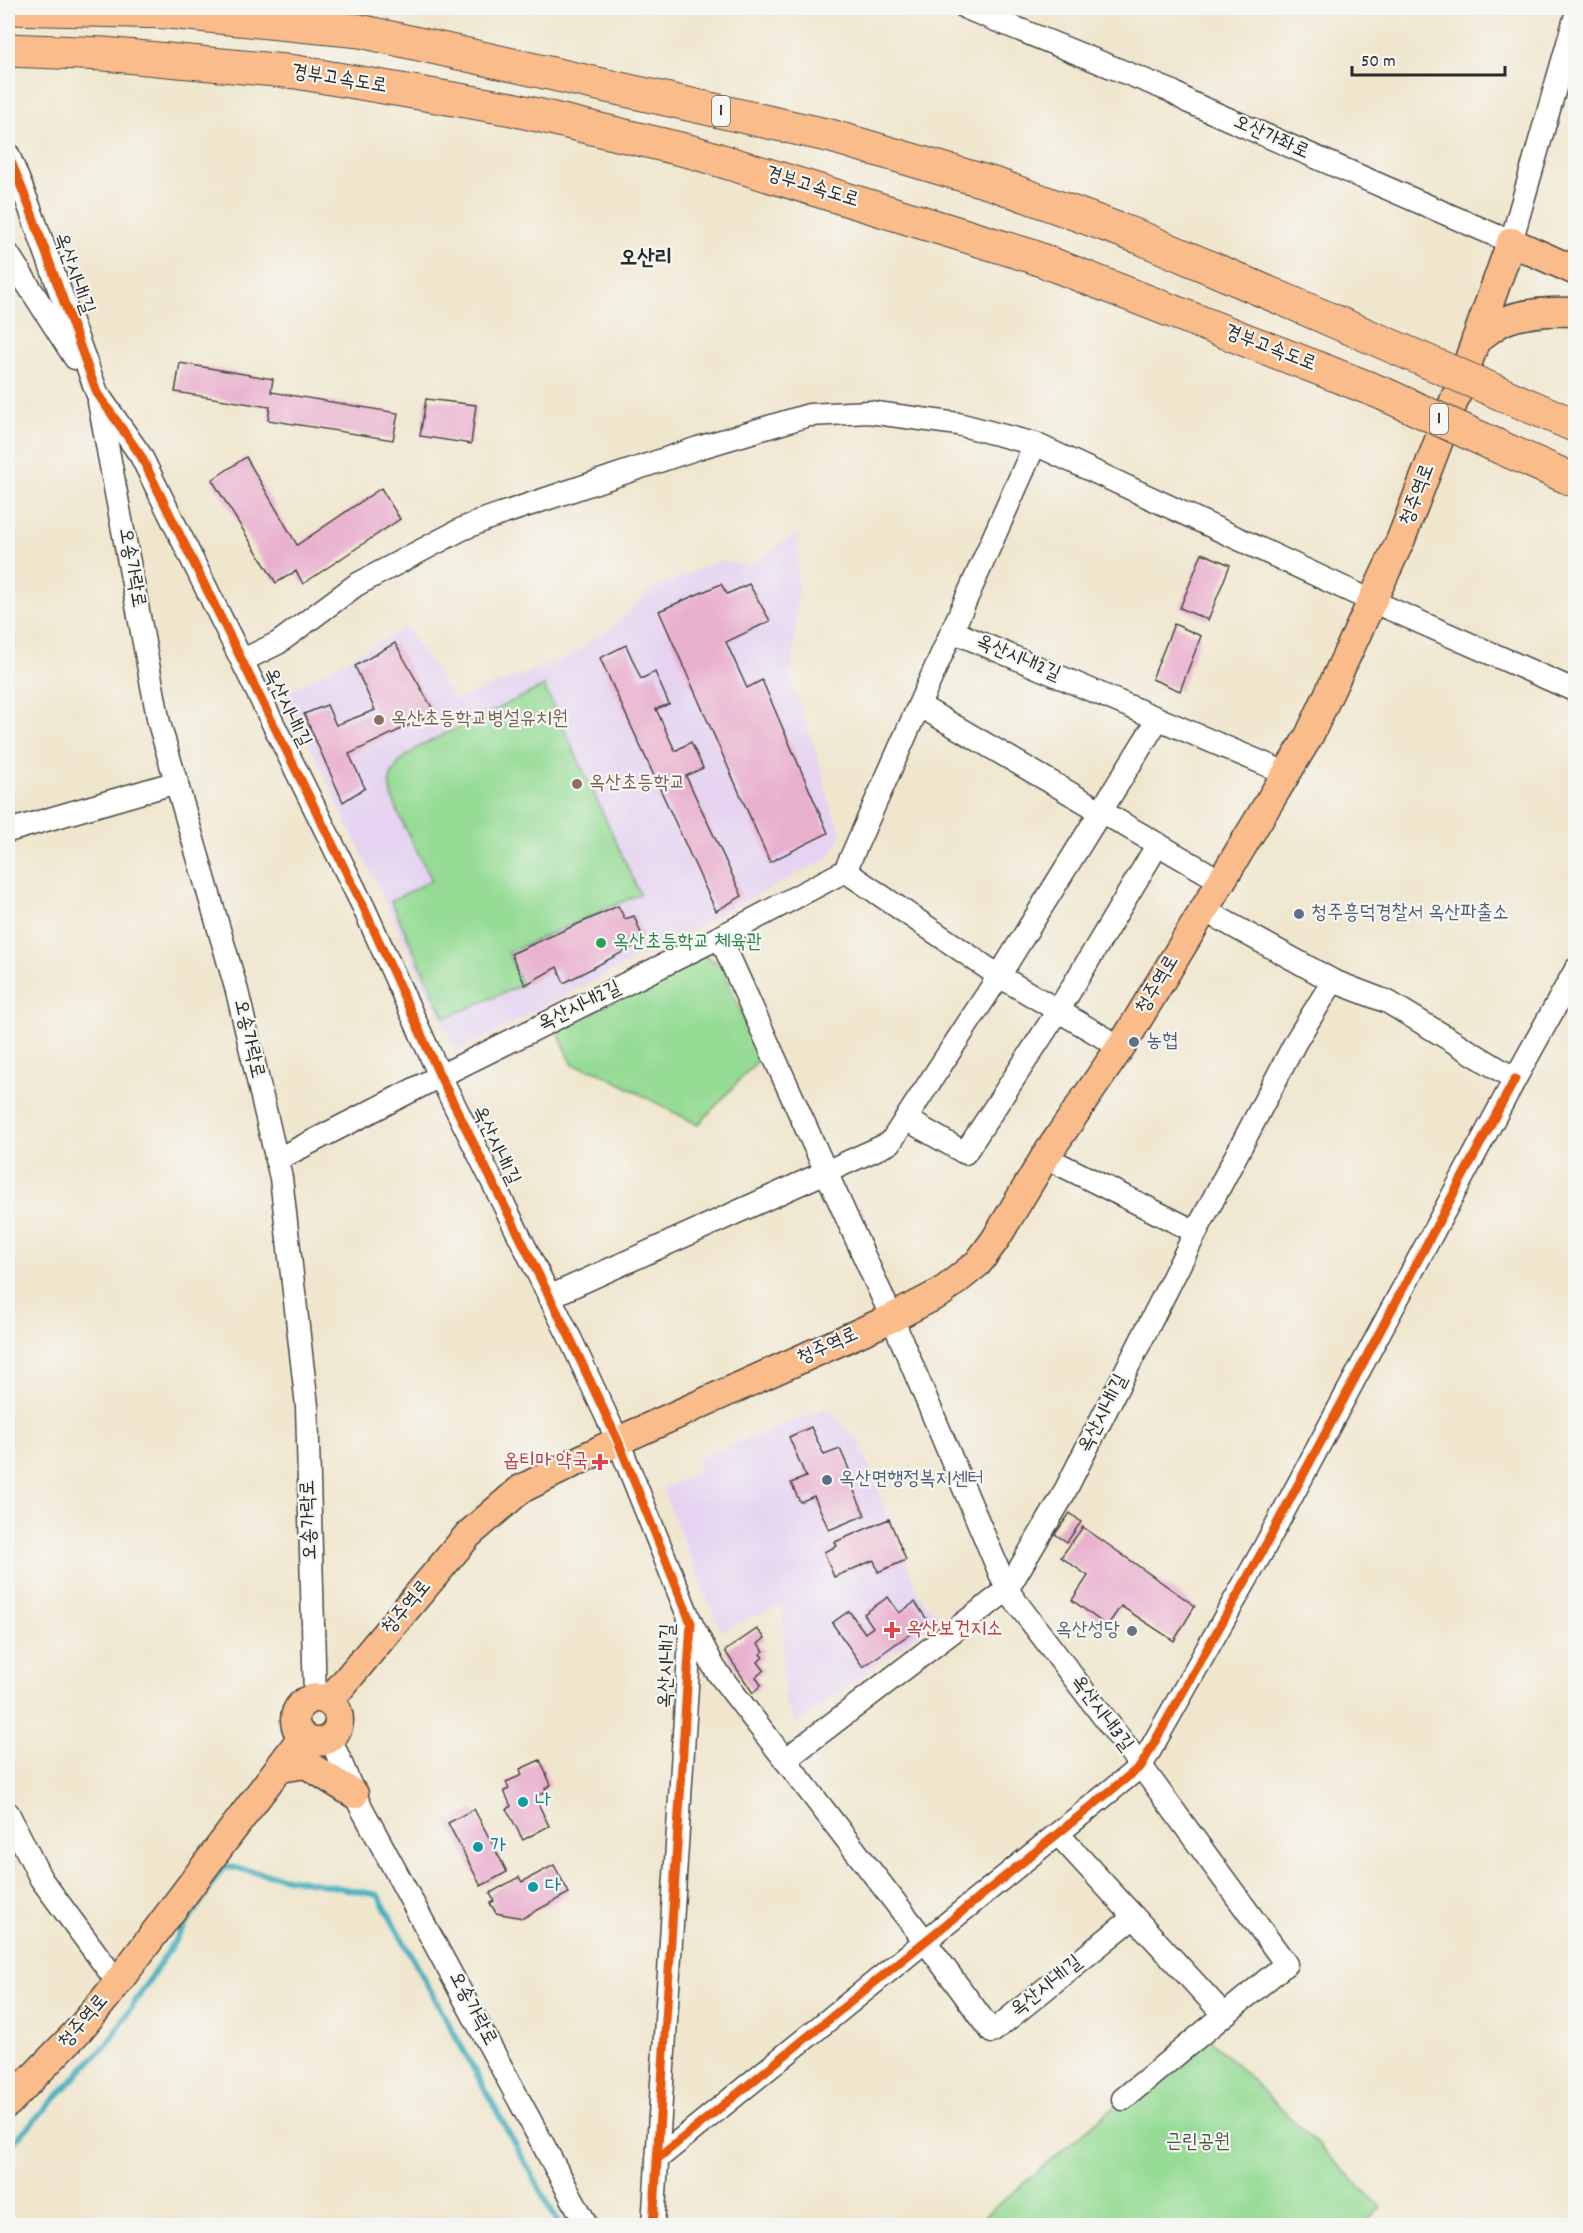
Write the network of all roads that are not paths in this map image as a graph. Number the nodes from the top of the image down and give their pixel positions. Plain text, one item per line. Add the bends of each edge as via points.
1 (8, 8) edge
2 (966, 8) edge
3 (1575, 15) edge
4 (8, 50) edge
5 (8, 154) edge
6 (1511, 242) junction
7 (8, 254) edge
8 (1575, 271) edge
9 (1575, 312) edge
10 (1476, 340) junction
11 (97, 393) junction
12 (1575, 426) edge
13 (1035, 444) junction
14 (1575, 481) edge
15 (1372, 601) junction
16 (952, 631) junction
17 (243, 660) junction
18 (1575, 691) edge
19 (920, 706) junction
20 (1158, 719) junction
21 (1286, 774) junction
22 (177, 782) junction
23 (1101, 811) junction
24 (8, 831) edge
25 (1158, 844) junction
26 (845, 870) junction
27 (1221, 881) junction
28 (1204, 910) junction
29 (720, 937) junction
30 (1575, 969) edge
31 (999, 976) junction
32 (1333, 981) junction
33 (1058, 1011) junction
34 (1120, 1047) junction
35 (440, 1076) junction
36 (1515, 1079) junction
37 (906, 1119) junction
38 (1045, 1157) junction
39 (276, 1160) junction
40 (826, 1172) junction
41 (1196, 1232) junction
42 (549, 1297) junction
43 (892, 1318) junction
44 (618, 1441) junction
45 (1007, 1590) junction
46 (691, 1623) junction
47 (322, 1699) junction
48 (316, 1737) junction
49 (785, 1760) junction
50 (1141, 1766) junction
51 (281, 1768) junction
52 (354, 1794) junction
53 (8, 1813) edge
54 (1059, 1833) junction
55 (1134, 1917) junction
56 (925, 1941) junction
57 (118, 1983) junction
58 (1224, 2015) junction
59 (1123, 2099) dead end
60 (8, 2103) edge
61 (657, 2159) junction
62 (587, 2226) edge
63 (653, 2226) edge

1 - 12 highway, 1, bridge via 168,12 360,31 831,136 997,185 1139,237
2 - 6 street, 오산가좌로 via 1171,92
3 - 6 street, 청주역로
4 - 14 highway, 경부고속도로 / 1, bridge via 104,54 296,72 512,109 693,152 1031,256 1384,394
5 - 11 street, 옥산시내1길
6 - 8 main road, 오산가좌로
6 - 10 main road, 청주역로
7 - 11 street
9 - 10 main road via 1558,311 1503,321
10 - 15 main road, 청주역로 via 1401,539
11 - 17 street, 옥산시내1길 via 141,456
11 - 22 street, 오송가락로 via 159,723
13 - 15 street
13 - 16 street
13 - 17 street via 958,424 869,412 808,415 698,448 462,529 356,585 278,643
15 - 18 street
15 - 21 main road, 청주역로 via 1309,736
16 - 19 street, 옥산시내2길
16 - 20 street, 옥산시내2길
17 - 35 street, 옥산시내1길 via 363,906
19 - 23 street
19 - 26 street, 옥산시내2길
20 - 21 street, 옥산시내2길
20 - 23 street
21 - 27 main road, 청주역로
22 - 24 street
22 - 39 street, 오송가락로 via 237,991
23 - 25 street
23 - 31 street
25 - 27 street
25 - 33 street
26 - 29 street, 옥산시내2길
26 - 31 street
27 - 28 main road, 청주역로
28 - 32 street
28 - 34 main road, 청주역로
29 - 35 street, 옥산시내2길
29 - 40 street
30 - 36 street
31 - 33 street
31 - 37 street
32 - 36 street via 1388,1002
32 - 41 street, 옥산시내1길 via 1296,1041
33 - 34 street
33 - 37 street via 965,1153
34 - 38 main road, 청주역로
35 - 39 street, 옥산시내2길
35 - 42 street, 옥산시내1길
36 - 50 street via 1263,1550
37 - 40 street via 890,1143
38 - 41 street
38 - 43 main road, 청주역로 via 978,1263 942,1292
39 - 47 street, 오송가락로 via 307,1406
40 - 42 street
40 - 43 street
41 - 45 street, 옥산시내1길 via 1061,1499
42 - 44 street, 옥산시내1길
43 - 44 main road, 청주역로
43 - 45 street, 옥산시내3길
44 - 46 street, 옥산시내1길
44 - 47 main road, 청주역로 via 521,1489 468,1535
45 - 49 street, 옥산시내1길
45 - 50 street, 옥산시내3길
46 - 49 street, 옥산시내1길 via 715,1669
46 - 61 street, 옥산시내1길
47 - 48 main road via 334,1706 338,1726
48 - 51 main road
48 - 52 street, 오송가락로
49 - 56 street, 옥산시내1길
50 - 54 street
50 - 58 street, 옥산시내3길 via 1286,1964
51 - 52 main road via 306,1764
51 - 57 main road
52 - 62 street, 오송가락로
53 - 57 street, 청주역로 via 41,1879
54 - 55 street
54 - 56 street
55 - 56 street, 옥산시내1길 via 992,2031
55 - 58 street
56 - 61 street
57 - 60 main road, 청주역로
58 - 59 street, 옥산시내3길
61 - 63 street, 옥산시내1길

